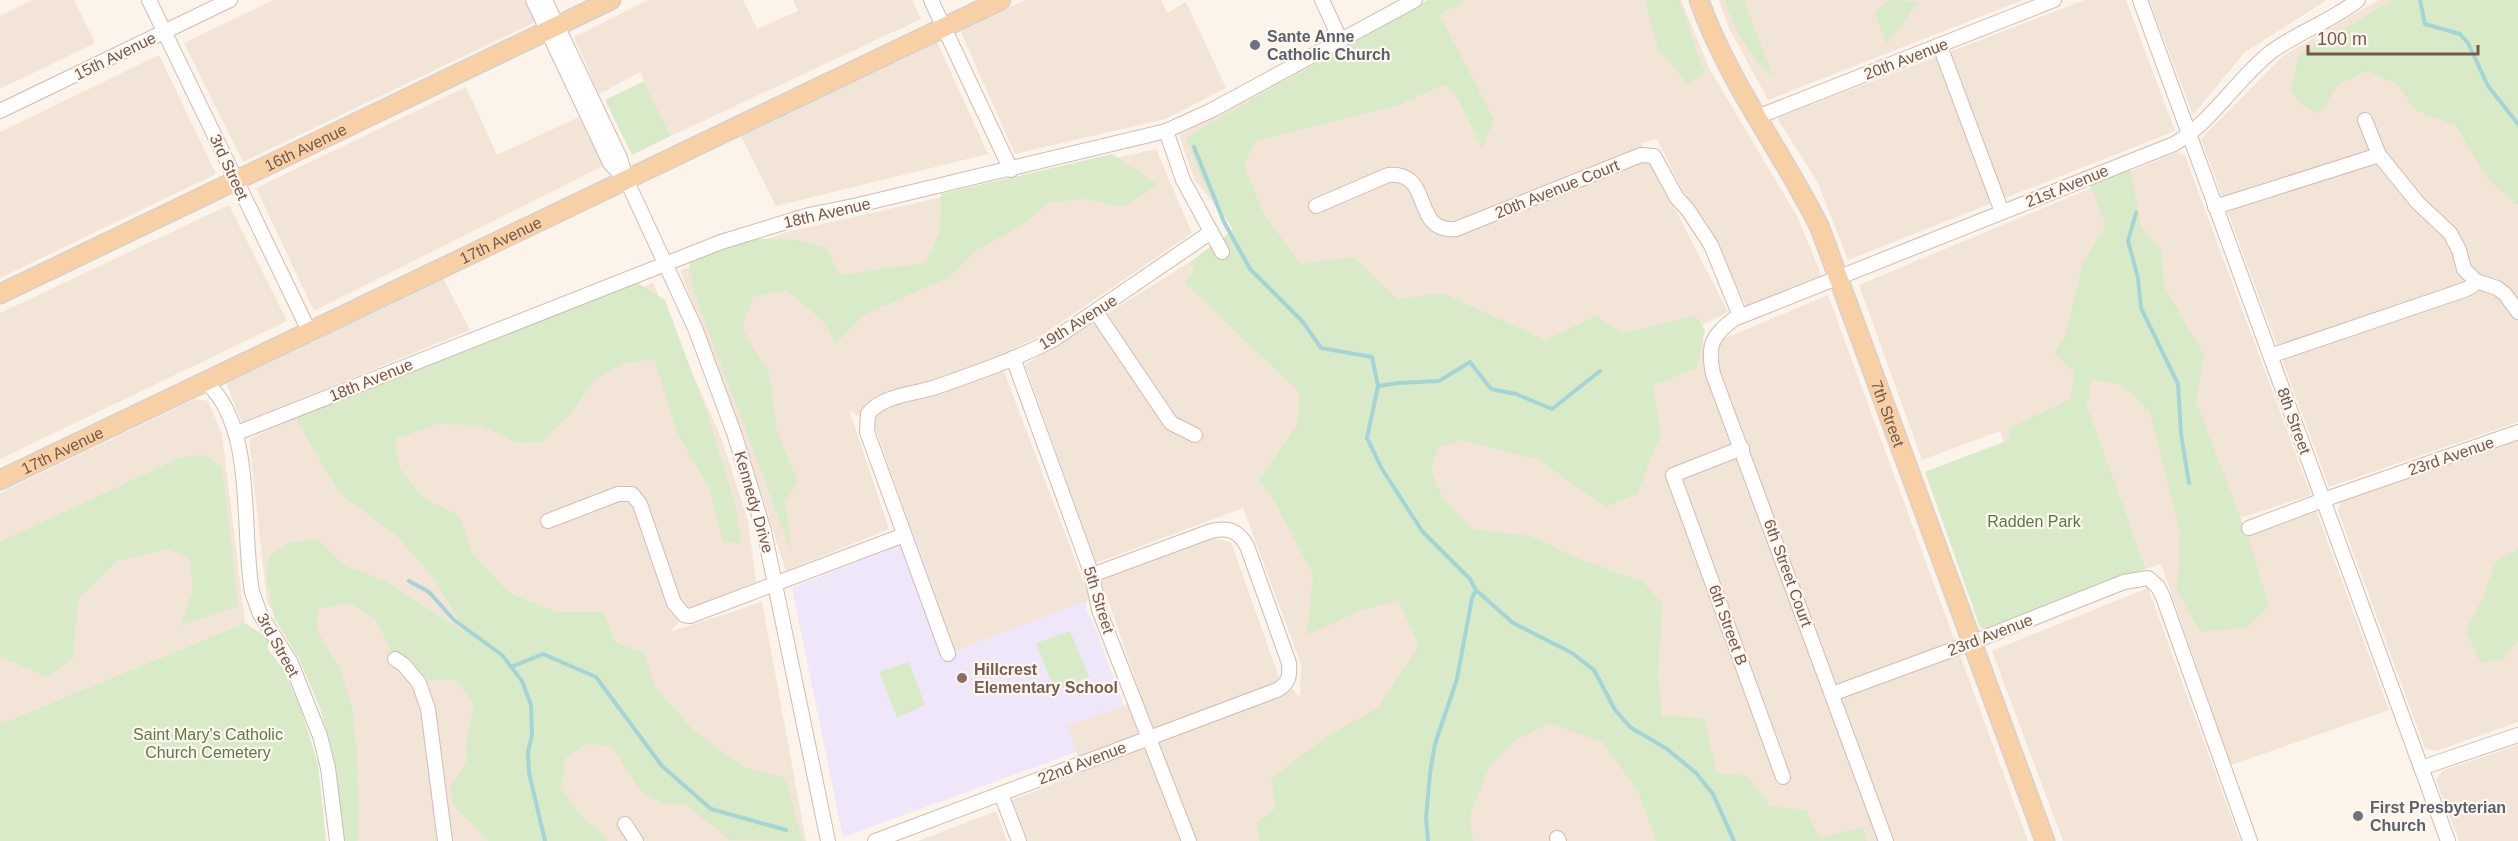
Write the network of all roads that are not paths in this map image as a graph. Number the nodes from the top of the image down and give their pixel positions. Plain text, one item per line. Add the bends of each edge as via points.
1 (149, 0) edge
2 (230, 0) edge
3 (533, 0) edge
4 (545, 0) edge
5 (610, 0) edge
6 (930, 0) edge
7 (1001, 0) edge
8 (1322, 0) edge
9 (1415, 0) edge
10 (1699, 0) edge
11 (2054, 0) edge
12 (2140, 0) edge
13 (2358, 0) edge
14 (552, 28) junction
15 (944, 28) junction
16 (164, 32) junction
17 (1341, 41) junction
18 (1940, 46) junction
19 (0, 111) edge
20 (1757, 117) junction
21 (2365, 120) dead end
22 (1166, 131) junction
23 (2188, 135) junction
24 (2379, 155) junction
25 (1011, 170) junction
26 (626, 179) junction
27 (235, 180) junction
28 (1316, 206) dead end
29 (2215, 207) junction
30 (2002, 212) junction
31 (1211, 232) junction
32 (1222, 252) dead end
33 (666, 264) junction
34 (1839, 277) junction
35 (2476, 280) junction
36 (0, 294) edge
37 (1096, 312) junction
38 (2518, 312) edge
39 (1740, 316) junction
40 (310, 333) junction
41 (2270, 356) junction
42 (1013, 358) junction
43 (207, 382) junction
44 (2518, 432) edge
45 (237, 433) junction
46 (1195, 435) dead end
47 (1742, 448) junction
48 (0, 480) edge
49 (2323, 500) junction
50 (548, 520) dead end
51 (2249, 528) dead end
52 (904, 535) junction
53 (1092, 575) junction
54 (776, 585) junction
55 (1973, 642) junction
56 (948, 654) dead end
57 (395, 659) dead end
58 (1832, 694) junction
59 (2518, 735) edge
60 (1148, 739) junction
61 (2421, 768) junction
62 (1783, 777) dead end
63 (1001, 794) junction
64 (626, 824) dead end
65 (337, 841) edge
66 (445, 841) edge
67 (636, 841) edge
68 (828, 841) edge
69 (875, 841) edge
70 (1019, 841) edge
71 (1189, 841) edge
72 (1886, 841) edge
73 (2045, 841) edge
74 (2250, 841) edge
75 (2448, 841) edge

1 - 16 street, 3rd Street
2 - 16 street, 15th Avenue
3 - 14 street, Kennedy Drive
4 - 14 street, Kennedy Drive
5 - 14 main road, 16th Avenue
6 - 15 street
7 - 15 main road, 17th Avenue
8 - 17 street
9 - 17 street, 18th Avenue
10 - 20 main road, 7th Street via 1728,68
11 - 18 street, 20th Avenue
12 - 23 street, 8th Street
13 - 23 street, 21st Avenue via 2271,53
14 - 26 street, Kennedy Drive via 610,162
14 - 27 main road, 16th Avenue
15 - 25 street
15 - 26 main road, 17th Avenue
16 - 19 street, 15th Avenue
16 - 27 street, 3rd Street
17 - 22 street, 18th Avenue
18 - 20 street, 20th Avenue
18 - 30 street
20 - 34 main road, 7th Street via 1820,228
21 - 24 street
22 - 25 street, 18th Avenue
22 - 31 street via 1183,180
23 - 29 street, 8th Street
23 - 30 street, 21st Avenue
24 - 29 street
24 - 35 street via 2418,203 2450,233 2464,269
25 - 33 street, 18th Avenue via 809,215 742,234
26 - 33 street, Kennedy Drive
26 - 40 main road, 17th Avenue
27 - 36 main road, 16th Avenue
27 - 40 street, 3rd Street
28 - 39 street, 20th Avenue Court via 1397,174 1415,184 1433,225 1456,229 1648,154 1654,156 1677,198 1705,234
29 - 41 street, 8th Street
30 - 34 street, 21st Avenue
31 - 32 street
31 - 37 street, 19th Avenue
33 - 45 street, 18th Avenue
33 - 54 street, Kennedy Drive via 695,328 734,433
34 - 39 street, 21st Avenue
34 - 55 main road, 7th Street
35 - 38 street via 2497,288
35 - 41 street via 2464,290
37 - 42 street, 19th Avenue
37 - 46 street via 1171,423
39 - 47 street, 6th Street Court via 1714,336 1710,356 1713,374
40 - 43 main road, 17th Avenue
41 - 49 street, 8th Street
42 - 52 street, 19th Avenue via 893,399 867,414 867,432
42 - 53 street, 5th Street
43 - 45 street, 3rd Street via 225,404
43 - 48 main road, 17th Avenue
44 - 49 street, 23rd Avenue
45 - 65 street, 3rd Street via 252,592 260,614 291,663 320,736
47 - 58 street, 6th Street Court
47 - 62 street, 6th Street B via 1673,475
49 - 51 street, 23rd Avenue
49 - 61 street, 8th Street
50 - 54 street via 618,494 632,494 640,504 674,603 684,615 697,615
52 - 54 street
52 - 56 street
53 - 60 street, 5th Street via 1099,610
53 - 60 street, 22nd Avenue via 1211,531 1230,529 1242,536 1247,546 1289,663 1290,676 1277,690
54 - 68 street, Kennedy Drive
55 - 58 street, 23rd Avenue
55 - 73 main road, 7th Street
55 - 74 street, 23rd Avenue via 2124,582 2148,578 2163,597
57 - 66 street via 419,682 428,709
58 - 72 street, 6th Street Court
59 - 61 street
60 - 63 street, 22nd Avenue
60 - 71 street, 5th Street
61 - 75 street, 8th Street
63 - 69 street, 22nd Avenue
63 - 70 street
64 - 67 street

